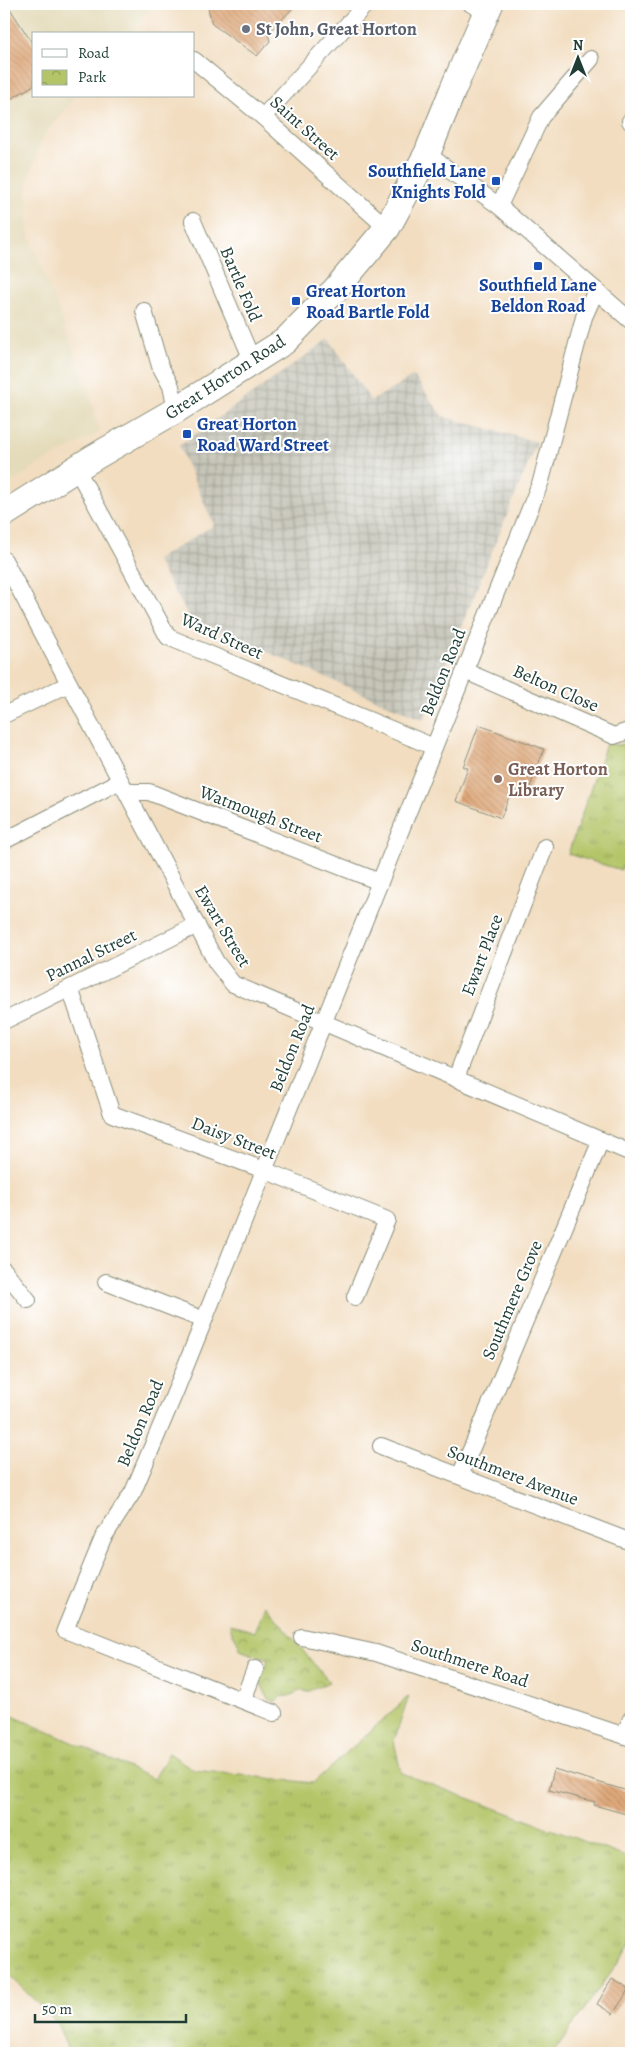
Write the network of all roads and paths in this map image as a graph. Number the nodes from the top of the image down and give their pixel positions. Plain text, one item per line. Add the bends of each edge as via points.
1 (366, 4) edge
2 (483, 7) edge
3 (591, 59) dead end
4 (195, 61) edge
5 (263, 117) junction
6 (427, 154) junction
7 (499, 206) junction
8 (193, 221) dead end
9 (387, 228) junction
10 (596, 290) junction
11 (144, 311) dead end
12 (631, 322) edge
13 (253, 362) junction
14 (176, 410) junction
15 (76, 468) junction
16 (4, 514) edge
17 (4, 560) edge
18 (465, 670) junction
19 (69, 684) junction
20 (4, 715) edge
21 (631, 730) edge
22 (434, 748) junction
23 (124, 787) junction
24 (4, 841) edge
25 (545, 847) dead end
26 (380, 882) junction
27 (197, 925) junction
28 (70, 988) junction
29 (4, 1021) edge
30 (324, 1021) junction
31 (456, 1078) junction
32 (601, 1140) junction
33 (631, 1153) edge
34 (264, 1170) junction
35 (4, 1270) edge
36 (106, 1282) dead end
37 (355, 1297) dead end
38 (28, 1300) dead end
39 (204, 1320) junction
40 (381, 1446) dead end
41 (460, 1476) junction
42 (631, 1542) edge
43 (302, 1637) dead end
44 (255, 1669) dead end
45 (243, 1700) junction
46 (274, 1713) dead end
47 (631, 1719) edge
48 (627, 1737) edge

1 - 5 street
2 - 6 main road, Great Horton Road
3 - 7 street via 541,117
4 - 5 street, Saint Street
5 - 9 street, Saint Street
6 - 7 street
6 - 9 main road, Great Horton Road
7 - 10 street
8 - 13 street, Bartle Fold
9 - 13 main road, Great Horton Road via 302,324 285,341
10 - 12 street
10 - 18 street, Beldon Road via 584,317 541,481
11 - 14 street
13 - 14 main road, Great Horton Road
14 - 15 main road, Great Horton Road
15 - 16 main road, Great Horton Road
15 - 22 street, Ward Street via 168,637
17 - 19 street, Ewart Street
18 - 21 street, Belton Close via 614,736
18 - 22 street, Beldon Road
19 - 20 street
19 - 23 street, Ewart Street
22 - 26 street, Beldon Road
23 - 24 street
23 - 26 street, Watmough Street via 149,792
23 - 27 street, Ewart Street
25 - 31 street, Ewart Place
26 - 30 street, Beldon Road
27 - 28 street, Pannal Street
27 - 30 street, Ewart Street via 216,962 233,984
28 - 29 street, Pannal Street
28 - 34 street, Daisy Street via 112,1114
30 - 31 street, Ewart Street
30 - 34 street, Beldon Road
31 - 32 street, Ewart Street
32 - 33 street, Ewart Street
32 - 41 street, Southmere Grove
34 - 37 street, Daisy Street via 387,1220
34 - 39 street, Beldon Road
35 - 38 street
36 - 39 street
39 - 45 street, Beldon Road via 133,1492 103,1538 65,1630
40 - 41 street, Southmere Avenue
41 - 42 street, Southmere Avenue
43 - 48 street, Southmere Road via 376,1654
44 - 45 street
45 - 46 street, Beldon Road
47 - 48 street, Southmere Road

